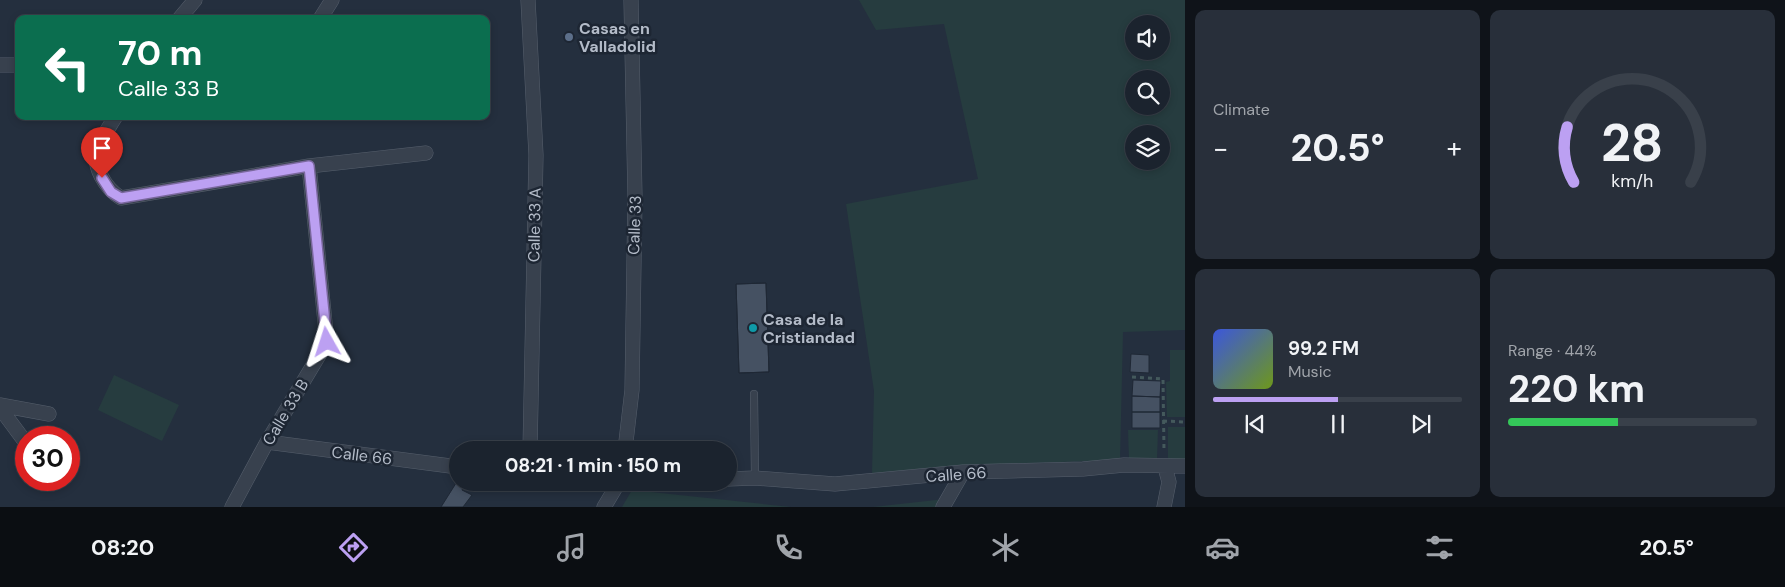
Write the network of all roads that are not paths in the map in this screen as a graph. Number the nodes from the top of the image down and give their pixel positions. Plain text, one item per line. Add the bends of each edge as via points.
1 (195, 0) edge
2 (332, 0) edge
3 (528, 0) edge
4 (631, 0) edge
5 (182, 15) edge
6 (323, 15) edge
7 (0, 65) edge
8 (15, 65) edge
9 (114, 120) edge
10 (426, 153) dead end
11 (309, 166) junction
12 (754, 394) dead end
13 (0, 407) edge
14 (49, 414) dead end
15 (15, 428) edge
16 (530, 441) edge
17 (626, 441) edge
18 (267, 442) junction
19 (449, 466) edge
20 (1185, 466) edge
21 (1165, 467) junction
22 (963, 472) junction
23 (737, 478) edge
24 (755, 478) junction
25 (614, 491) edge
26 (232, 507) edge
27 (604, 507) edge
28 (943, 507) edge
29 (1164, 507) edge

1 - 5 street
2 - 6 street
3 - 16 street, Calle 33 A via 536,155
4 - 17 street, Calle 33 via 635,197 632,390
7 - 8 street
9 - 11 street via 97,149 97,163 111,192 121,198
10 - 11 street
11 - 18 street, Calle 33 B via 327,342
12 - 24 lane
13 - 14 street
13 - 15 street
18 - 19 street, Calle 66
18 - 26 street, Calle 33 B
20 - 21 street, Calle 66
21 - 22 street, Calle 66 via 1124,465
21 - 29 street via 1169,482
22 - 24 street, Calle 66 via 835,484
22 - 28 street
23 - 24 street, Calle 66
25 - 27 street

